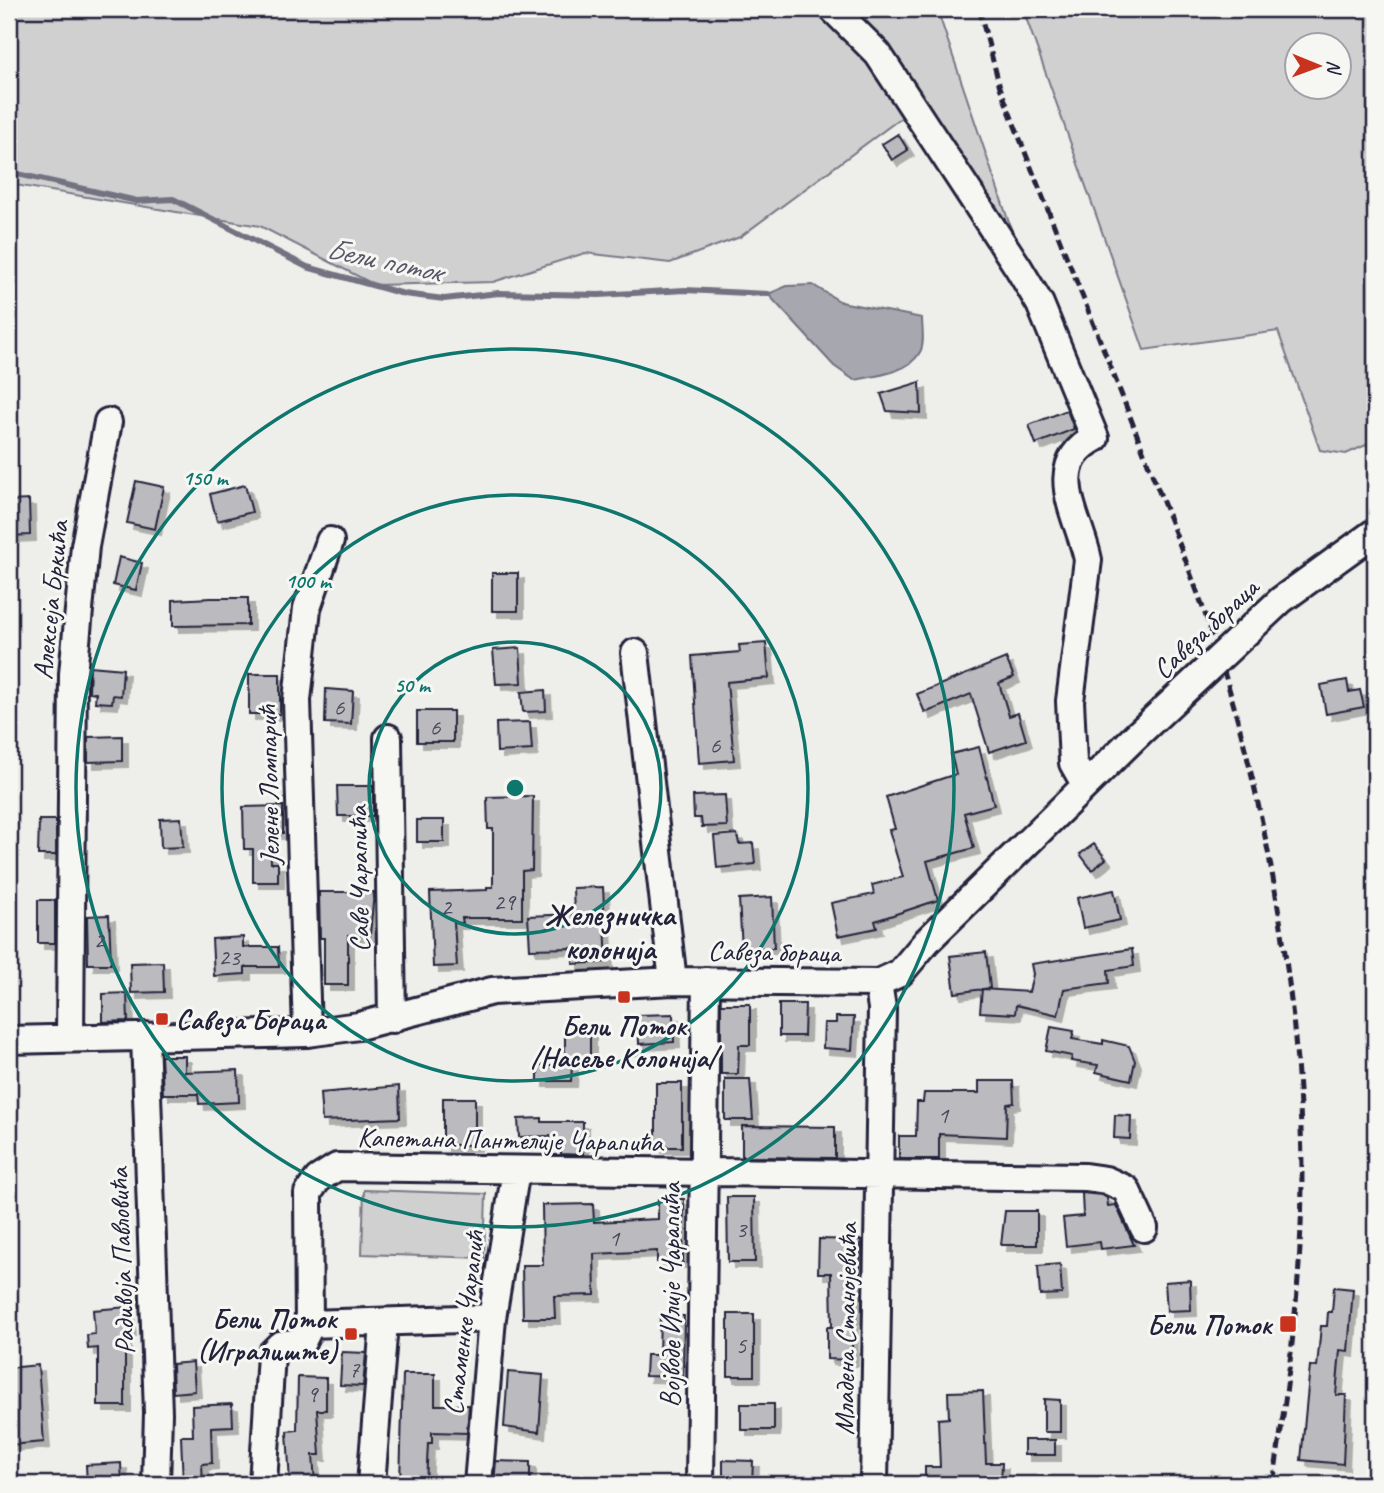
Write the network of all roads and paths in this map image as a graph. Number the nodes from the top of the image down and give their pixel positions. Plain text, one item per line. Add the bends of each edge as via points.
1 (833, 9) edge
2 (108, 422) dead end
3 (1372, 540) edge
4 (330, 541) dead end
5 (635, 653) dead end
6 (388, 737) dead end
7 (1085, 785) junction
8 (673, 981) junction
9 (706, 981) junction
10 (878, 983) junction
11 (392, 1019) junction
12 (307, 1033) junction
13 (145, 1036) junction
14 (70, 1038) junction
15 (9, 1040) edge
16 (516, 1170) junction
17 (703, 1174) junction
18 (880, 1175) junction
19 (1144, 1228) dead end
20 (492, 1318) junction
21 (309, 1324) junction
22 (384, 1324) junction
23 (156, 1484) edge
24 (263, 1484) edge
25 (371, 1484) edge
26 (478, 1484) edge
27 (700, 1484) edge
28 (874, 1484) edge

1 - 7 street via 878,54 1018,267 1040,304 1095,438 1077,449 1068,473 1070,503 1088,560 1070,701 1073,763
2 - 14 street, Алексеја Бркића via 85,546 73,674
3 - 7 street, Савеза бораца, bridge via 1281,600
4 - 12 street, Јелене Ломпарић via 305,621 297,701
5 - 8 street
6 - 11 street, Саве Чарапића
7 - 10 street, Савеза бораца via 900,973
8 - 9 street, Савеза бораца
8 - 11 street, Савеза бораца via 492,991
9 - 10 street, Савеза бораца
9 - 17 street, Војводе Илије Чарапића
10 - 18 street, Младена Станојевића via 882,1008
11 - 12 street, Савеза бораца
12 - 13 street, Савеза бораца
13 - 14 street, Савеза бораца
13 - 23 street, Радивоја Павловића via 158,1413
14 - 15 street, Савеза бораца
16 - 17 street, Капетана Пантелије Чарапића
16 - 20 street, Стаменке Чарапић
16 - 21 street, Капетана Пантелије Чарапића via 337,1167 324,1174 312,1186 306,1202
17 - 18 street, Капетана Пантелије Чарапића
17 - 27 street, Војводе Илије Чарапића
18 - 19 street via 1106,1180 1126,1189
18 - 28 street, Младена Станојевића
20 - 22 street
20 - 26 street, Стаменке Чарапић
21 - 22 street
21 - 24 street via 302,1342 280,1345 271,1354
22 - 25 street

